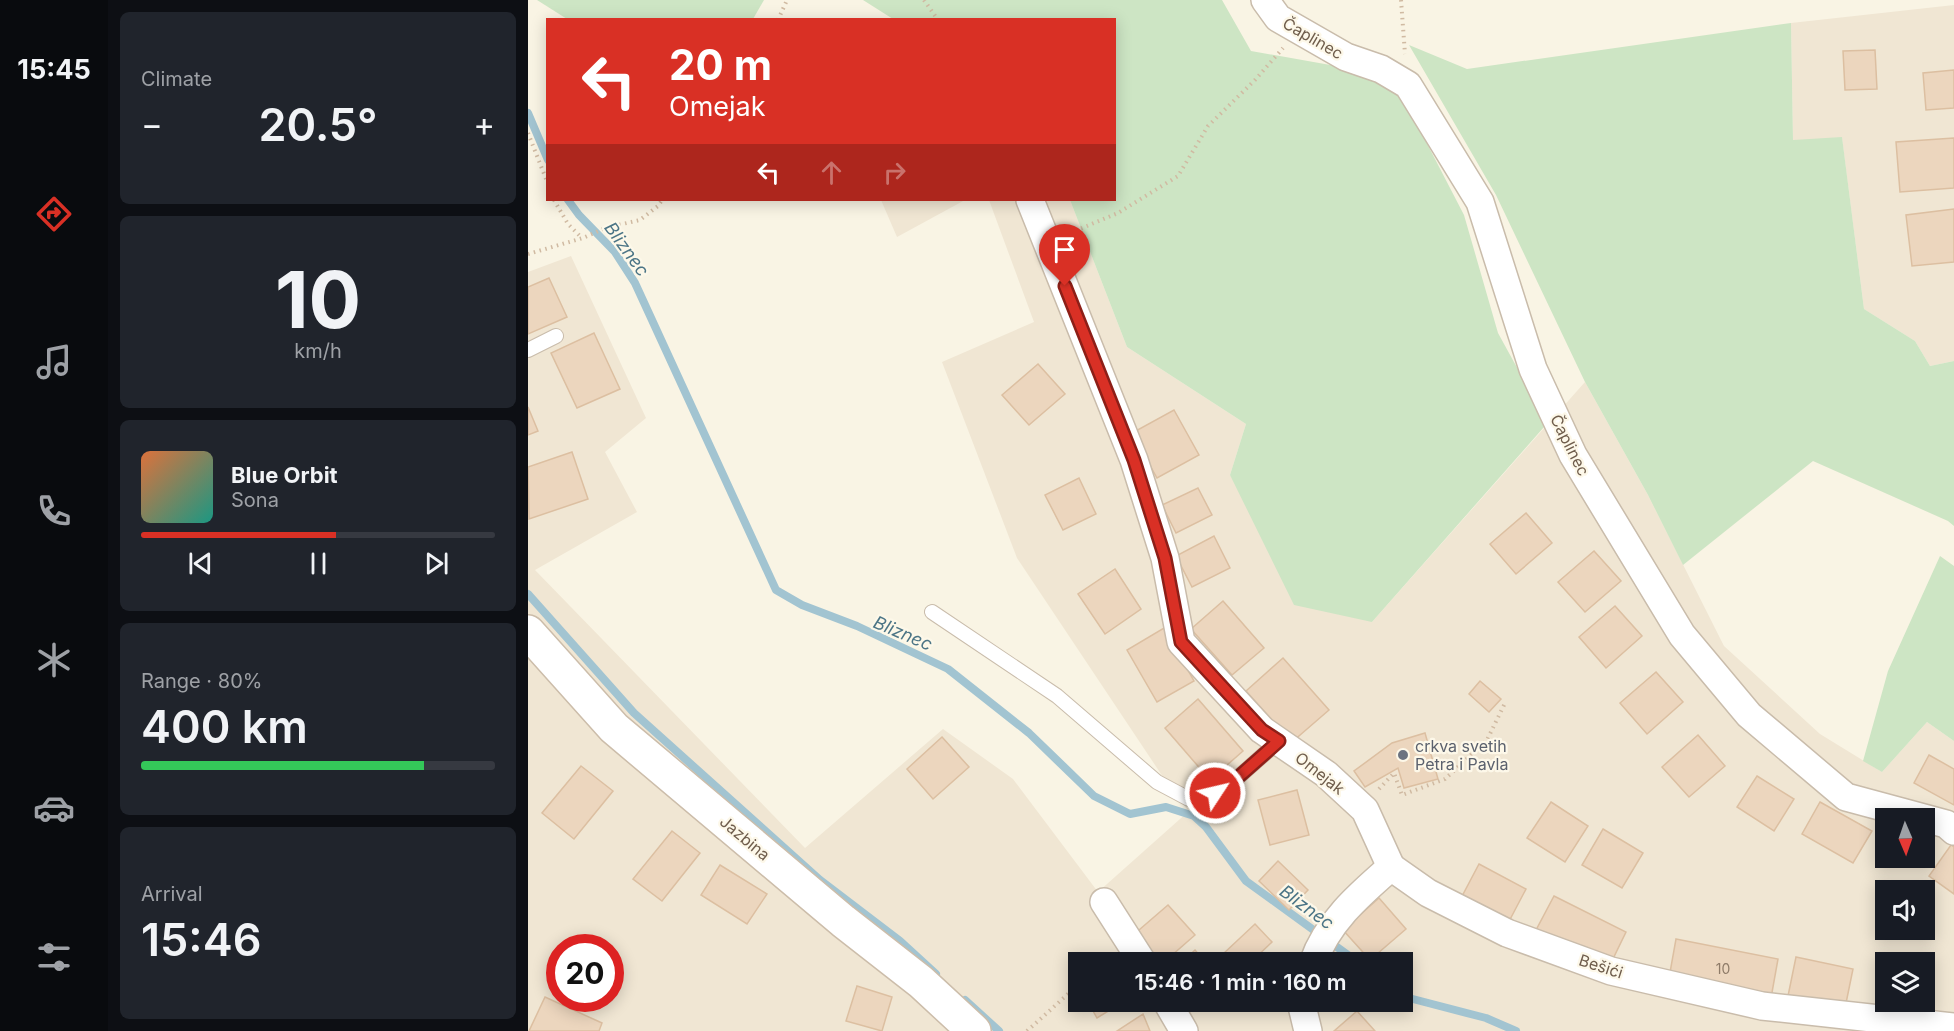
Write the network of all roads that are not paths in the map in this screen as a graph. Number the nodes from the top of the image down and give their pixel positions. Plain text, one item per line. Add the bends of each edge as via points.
1 (1265, 0) edge
2 (1030, 201) edge
3 (556, 336) dead end
4 (528, 350) edge
5 (932, 612) dead end
6 (528, 633) edge
7 (1279, 741) junction
8 (1954, 831) edge
9 (1391, 867) junction
10 (1104, 902) dead end
11 (1320, 949) edge
12 (1136, 952) edge
13 (1173, 1012) edge
14 (1303, 1012) edge
15 (1954, 1027) edge
16 (974, 1031) edge
17 (1184, 1031) edge
18 (1308, 1031) edge

1 - 8 street, Čaplinec via 1278,18 1346,57 1381,69 1408,85 1480,202 1533,369 1573,455 1682,635 1749,714 1846,797 1946,824
2 - 7 street, Omejak via 1134,460 1165,558 1181,642 1262,730
3 - 4 lane
5 - 7 lane via 1057,696 1157,782 1189,799 1204,798 1226,788
6 - 16 street, Jazbina via 614,728 921,982
7 - 9 street, Omejak via 1326,774 1365,810
9 - 11 street via 1357,896
9 - 15 street, Bešići via 1428,893 1507,933 1611,971 1762,1006
10 - 12 street
13 - 17 street
14 - 18 street

